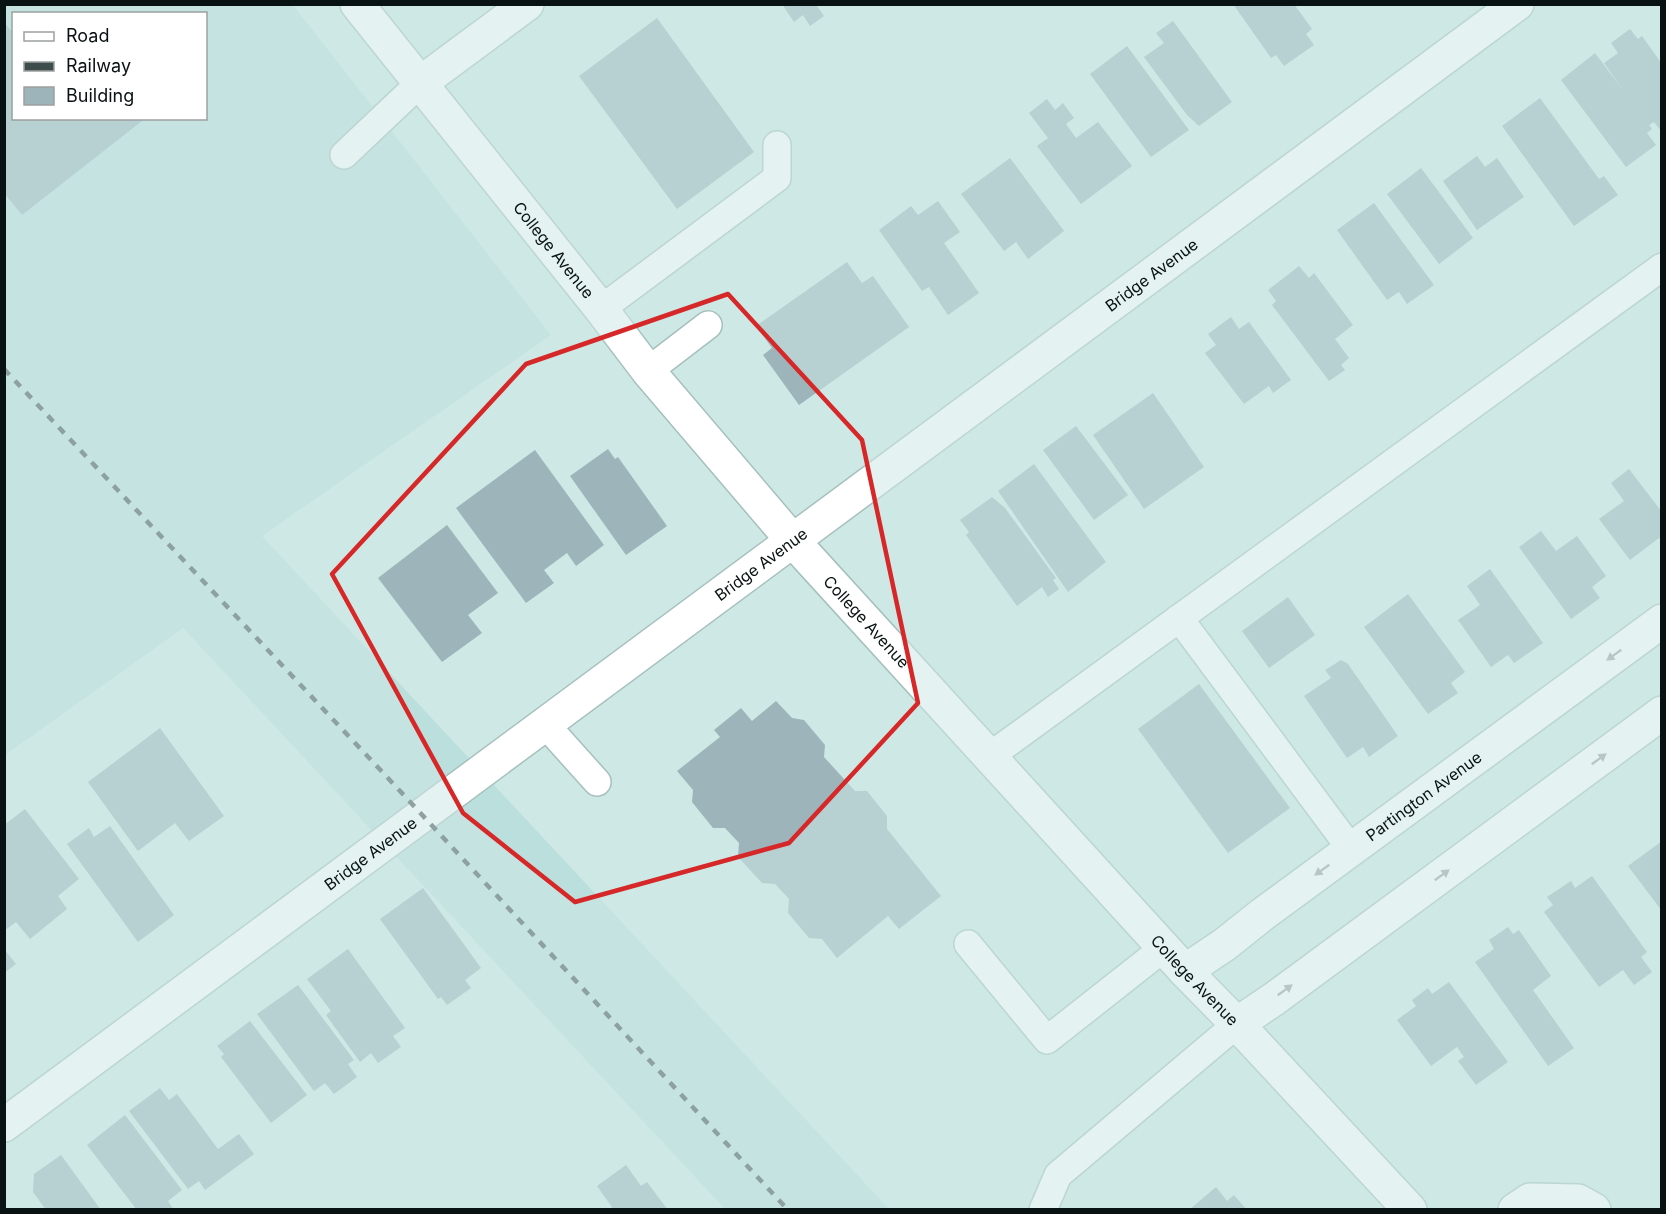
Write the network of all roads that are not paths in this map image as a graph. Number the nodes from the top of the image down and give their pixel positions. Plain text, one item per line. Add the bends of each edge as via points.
1 (357, 4) edge
2 (527, 4) edge
3 (1517, 4) edge
4 (419, 84) junction
5 (777, 145) dead end
6 (344, 155) dead end
7 (1662, 267) edge
8 (601, 309) junction
9 (708, 325) dead end
10 (648, 370) junction
11 (793, 541) junction
12 (1179, 618) junction
13 (1662, 621) edge
14 (1662, 712) edge
15 (545, 724) junction
16 (990, 756) junction
17 (597, 782) dead end
18 (1351, 849) junction
19 (968, 944) dead end
20 (1175, 959) junction
21 (1237, 1024) junction
22 (4, 1125) edge
23 (1043, 1209) edge
24 (1410, 1209) edge
25 (1515, 1209) edge
26 (1593, 1209) edge

1 - 4 street, College Avenue
2 - 4 street
3 - 11 street, Bridge Avenue
4 - 6 lane
4 - 8 street, College Avenue
5 - 8 lane via 777,178
7 - 12 lane
8 - 10 street, College Avenue
9 - 10 lane
10 - 11 street, College Avenue
11 - 15 street, Bridge Avenue
11 - 16 street, College Avenue
12 - 16 lane
12 - 18 lane
13 -> 18 street, Partington Avenue
21 -> 14 street
15 - 17 lane
15 - 22 street, Bridge Avenue
16 - 20 street, College Avenue
18 -> 20 street, Partington Avenue via 1224,945
19 - 20 lane via 1047,1040
20 - 21 street, College Avenue
21 - 23 lane via 1058,1175
21 - 24 street, College Avenue
25 - 26 street via 1530,1200 1540,1200 1578,1201

